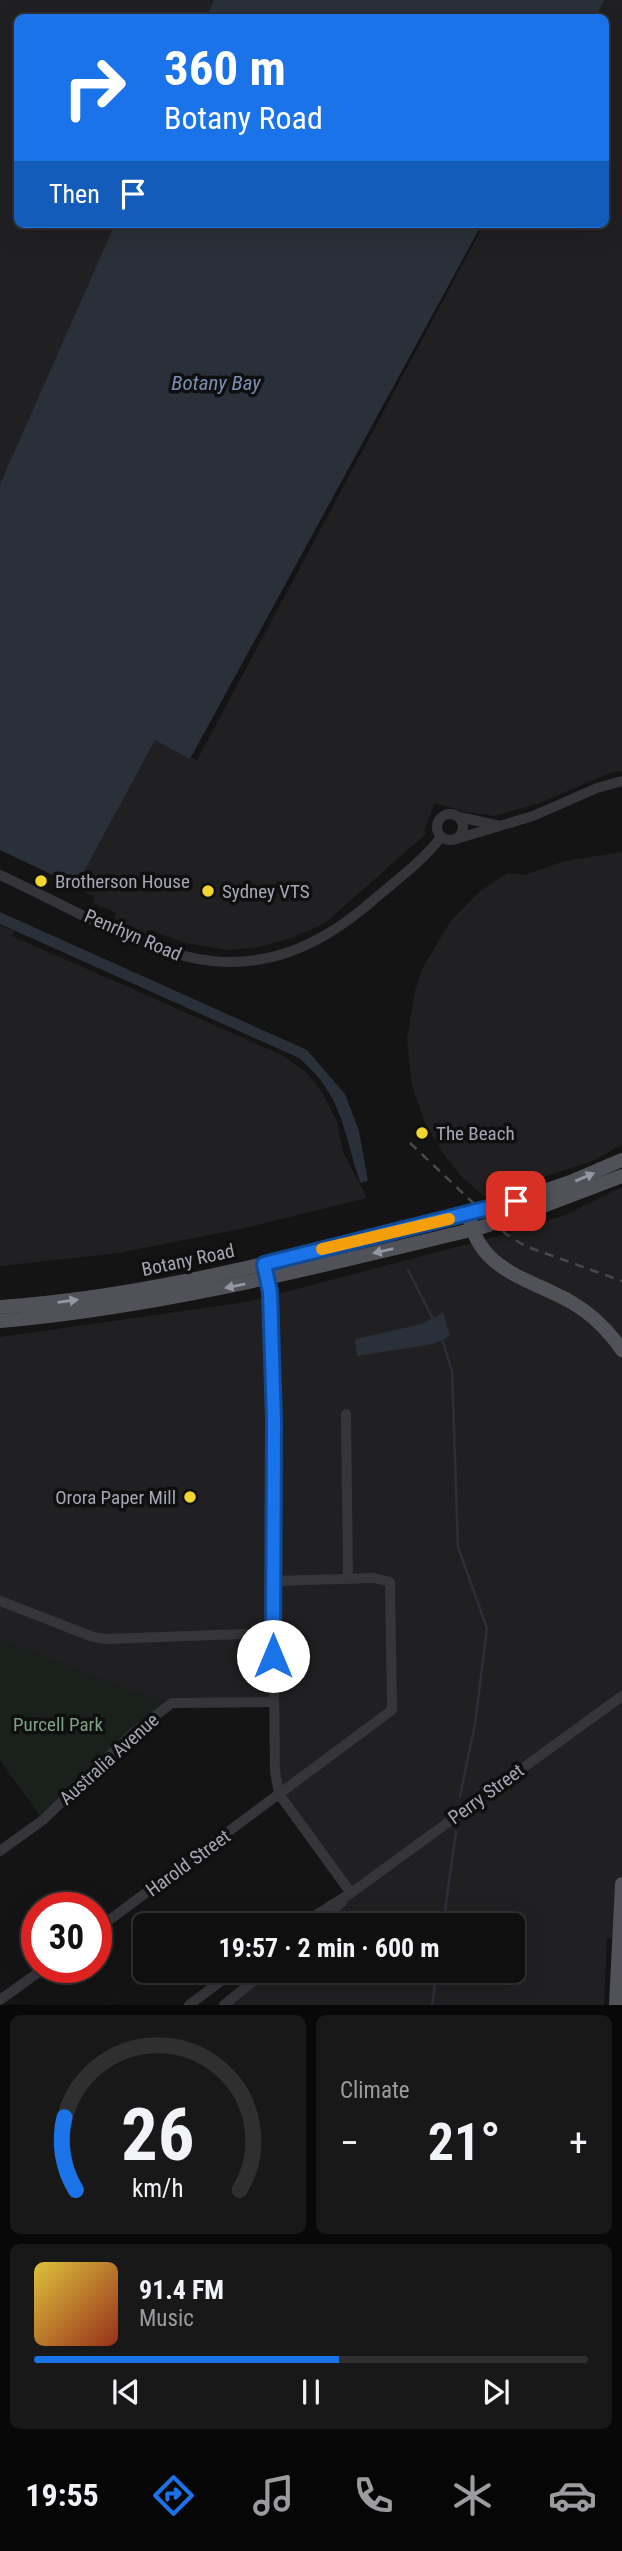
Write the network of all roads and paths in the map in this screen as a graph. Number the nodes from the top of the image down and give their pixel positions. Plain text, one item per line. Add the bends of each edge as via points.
1 (622, 781) edge
2 (459, 817) junction
3 (499, 825) junction
4 (441, 836) junction
5 (456, 839) junction
6 (0, 875) edge
7 (622, 1160) edge
8 (622, 1176) edge
9 (474, 1224) junction
10 (264, 1264) junction
11 (267, 1279) junction
12 (0, 1307) edge
13 (0, 1321) edge
14 (622, 1350) edge
15 (346, 1414) dead end
16 (348, 1579) junction
17 (273, 1581) junction
18 (0, 1601) edge
19 (273, 1633) junction
20 (622, 1696) edge
21 (273, 1702) junction
22 (279, 1794) junction
23 (0, 1851) edge
24 (622, 1884) edge
25 (351, 1893) junction
26 (319, 1913) edge
27 (330, 1913) edge
28 (112, 1918) edge
29 (620, 1948) edge
30 (620, 1974) edge
31 (24, 1983) edge
32 (219, 1983) edge
33 (251, 1983) edge
34 (0, 2000) edge
35 (189, 2005) edge
36 (224, 2005) edge
37 (616, 2005) edge

1 - 3 street
2 - 3 street
2 - 4 street, Penrhyn Road via 449,813 440,818 437,828
2 - 5 street via 463,828
3 - 5 street
4 - 5 street
4 - 6 street, Penrhyn Road via 420,860 324,938 289,954 246,962 206,962 163,951
9 -> 7 main road, Botany Road, bridge via 500,1206
8 - 9 main road, Botany Road, bridge via 514,1217
9 - 10 main road, Botany Road
9 -> 11 main road, Botany Road
9 - 14 main road via 494,1253 519,1275 586,1312
10 - 11 street
12 -> 10 main road, Botany Road via 124,1293
11 -> 13 main road, Botany Road via 121,1308
11 - 17 street via 274,1421
15 - 16 street
16 - 17 street
16 - 22 street, Harold Street via 390,1582 392,1710
17 - 19 street
18 - 19 street via 107,1639
19 - 21 street
20 - 25 street, Perry Street
21 - 22 street
21 - 23 street, Australia Avenue via 172,1703 134,1732 43,1820
22 - 25 street
22 - 28 street, Harold Street
24 - 29 main road
25 - 26 street, Perry Street
25 - 27 street, Perry Street
29 - 30 main road
30 - 37 main road
31 - 34 street
32 - 35 street
33 - 36 street

